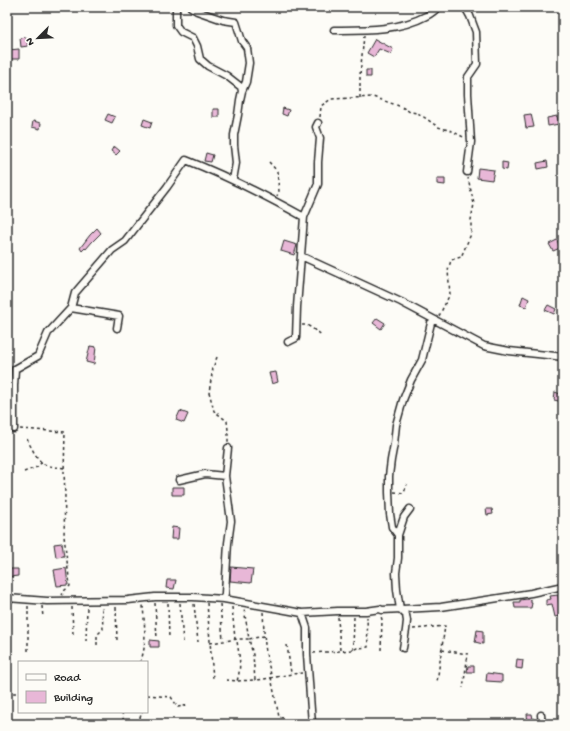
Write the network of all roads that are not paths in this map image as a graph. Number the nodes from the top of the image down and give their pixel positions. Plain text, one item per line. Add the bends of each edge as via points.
1 (176, 7) edge
2 (191, 7) edge
3 (439, 7) edge
4 (466, 7) edge
5 (334, 30) dead end
6 (242, 92) junction
7 (318, 124) road end
8 (467, 172) road end
9 (233, 180) junction
10 (304, 217) junction
11 (301, 256) junction
12 (70, 308) junction
13 (434, 320) junction
14 (118, 328) dead end
15 (288, 342) dead end
16 (563, 357) edge
17 (14, 429) road end
18 (228, 448) road end
19 (225, 476) junction
20 (179, 480) dead end
21 (410, 509) dead end
22 (398, 535) junction
23 (563, 586) edge
24 (7, 598) edge
25 (221, 599) junction
26 (400, 609) junction
27 (302, 613) junction
28 (402, 648) dead end
29 (541, 715) dead end
30 (312, 724) edge
31 (542, 724) edge

1 - 6 street via 176,25 181,32 193,38 200,60 227,76 241,87
2 - 6 street via 223,20 236,22 247,48 249,63
3 - 5 street via 426,16 398,27
4 - 8 street via 476,32 477,64 468,77 471,142
6 - 9 street via 234,135 236,162
7 - 10 street via 318,184
9 - 10 street
9 - 12 street via 186,160 131,232 112,250 75,294
10 - 11 street
11 - 13 street
11 - 15 street via 296,338
12 - 14 street via 119,316
12 - 17 street via 48,333 38,356 15,369
13 - 16 street via 484,346
13 - 22 street via 422,360 403,400 396,425 388,492 392,527
18 - 19 street
19 - 20 street via 205,474
19 - 25 street via 231,521 225,593
21 - 22 street via 404,517
22 - 26 street via 396,573
23 - 26 street via 441,607
24 - 25 street via 60,601 179,596
25 - 27 street
26 - 27 street
26 - 28 street via 406,615 407,621
27 - 30 street via 307,628
29 - 31 street

